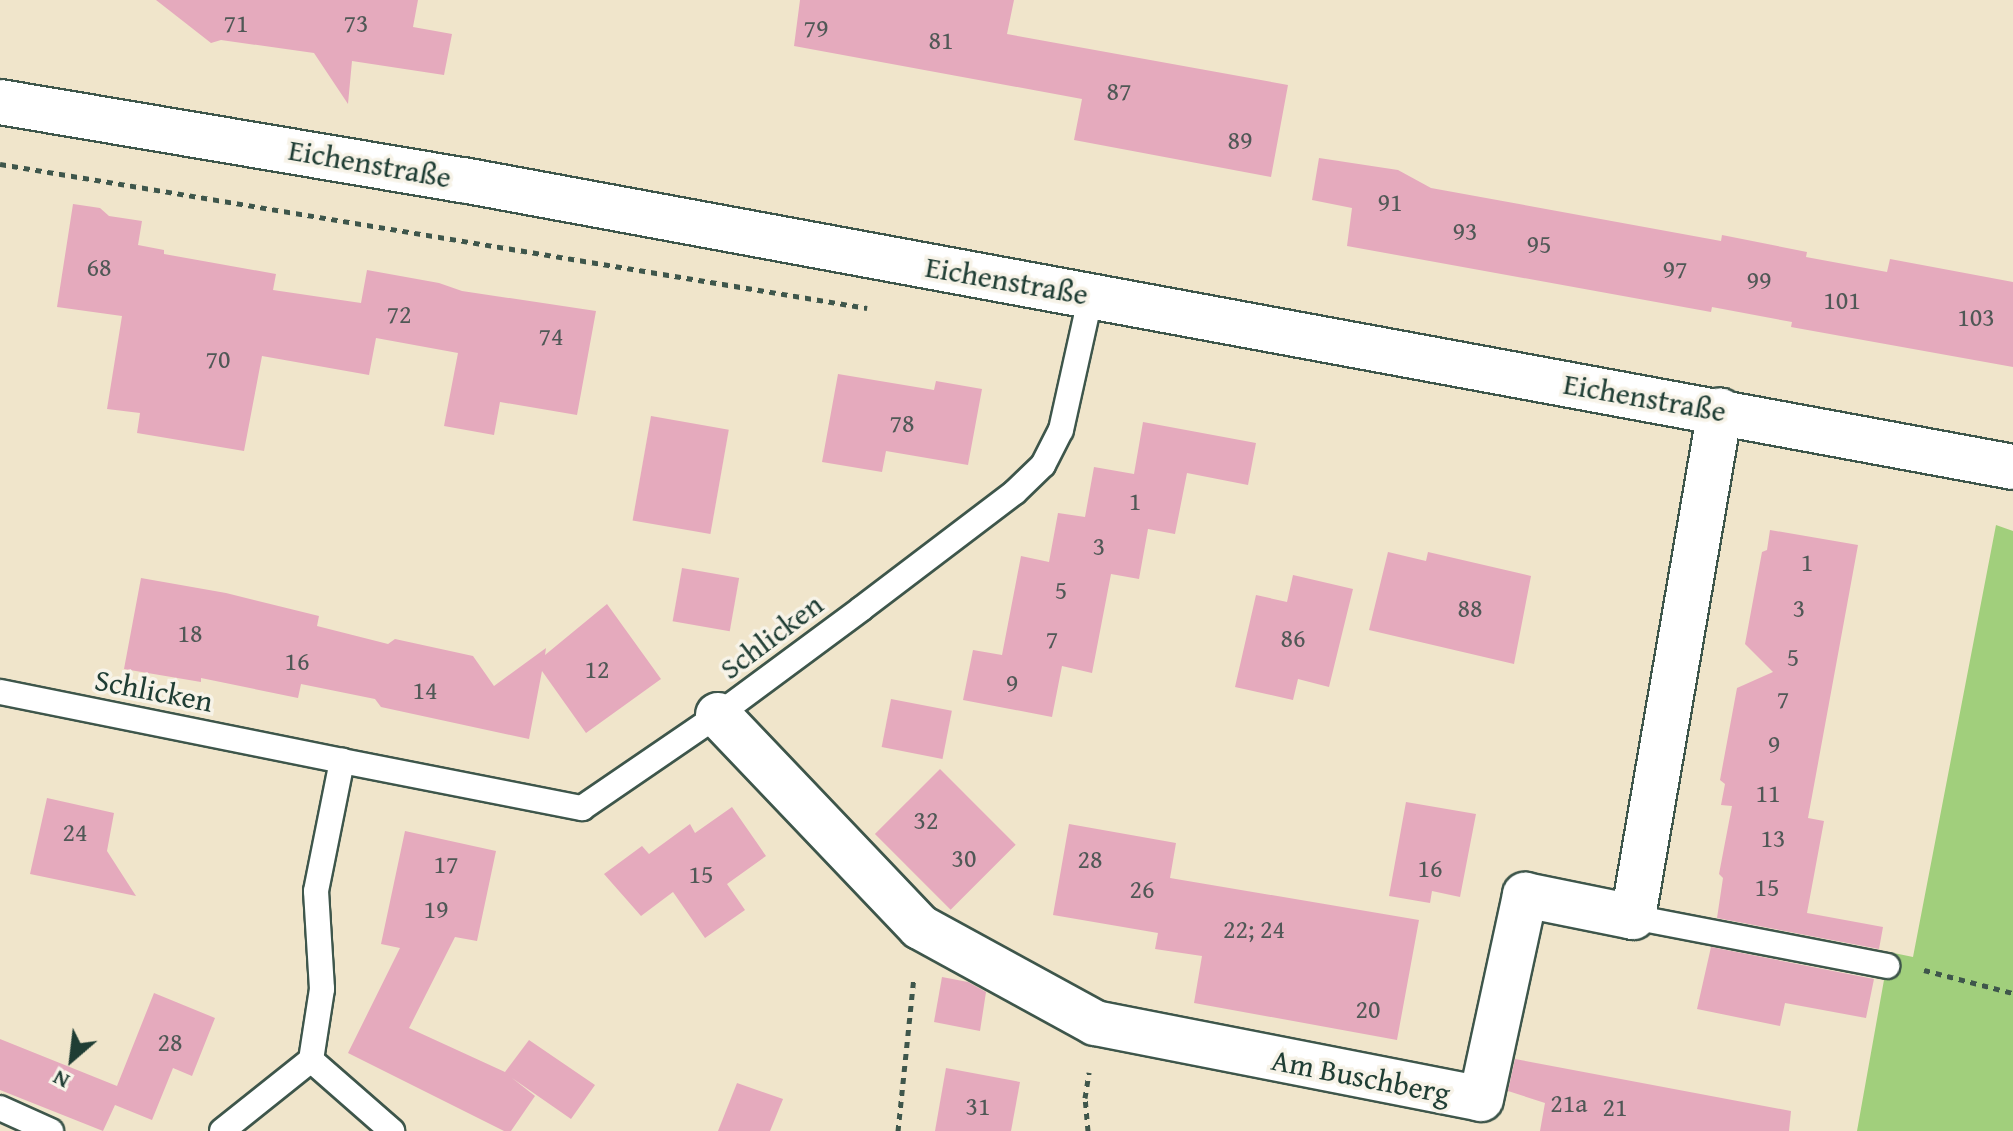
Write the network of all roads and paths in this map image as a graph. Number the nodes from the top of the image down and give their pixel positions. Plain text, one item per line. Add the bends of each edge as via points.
1 (0, 102) edge
2 (0, 164) edge
3 (1091, 295) junction
4 (878, 310) dead end
5 (1720, 410) junction
6 (2013, 467) edge
7 (0, 692) edge
8 (718, 715) junction
9 (342, 761) junction
10 (1633, 917) junction
11 (920, 927) junction
12 (1887, 966) joint
13 (2013, 993) edge
14 (1095, 1023) junction
15 (311, 1060) junction
16 (0, 1108) edge
17 (51, 1131) edge
18 (222, 1131) edge
19 (392, 1131) edge
20 (898, 1131) edge
21 (1088, 1131) edge

1 - 3 street, Eichenstraße via 309,152
2 - 4 path
3 - 5 street, Eichenstraße
3 - 8 lane, Schlicken via 1061,430 1043,465 1003,501
5 - 6 street, Eichenstraße
5 - 10 street
7 - 9 lane, Schlicken
8 - 9 lane, Schlicken via 582,808
8 - 11 street, Am Buschberg
9 - 15 lane via 316,891 322,989
10 - 12 lane
10 - 14 street, Am Buschberg via 1525,895 1481,1099
11 - 14 street, Am Buschberg
11 - 20 path
12 - 13 path via 1941,972
14 - 21 path via 1085,1098
15 - 18 lane
15 - 19 lane
16 - 17 lane

